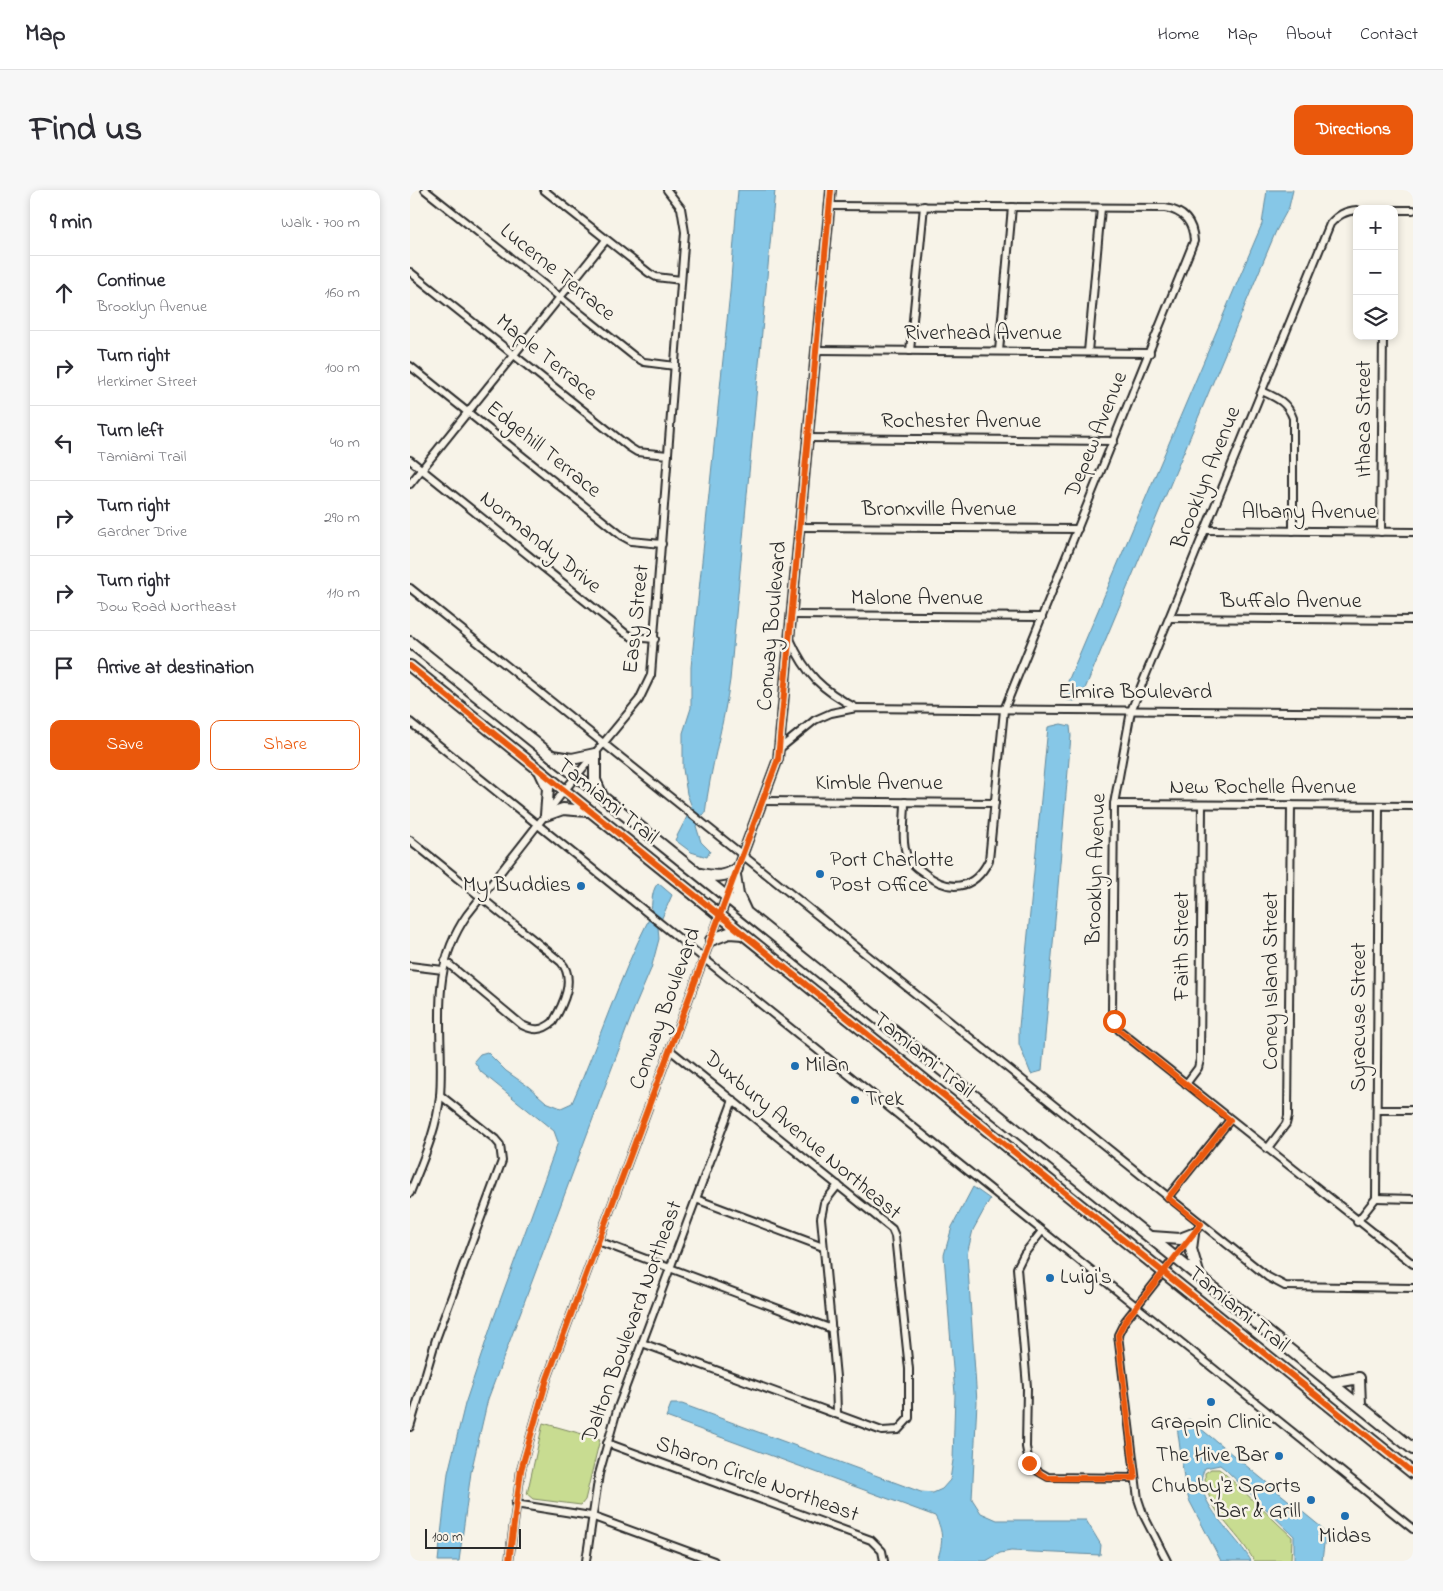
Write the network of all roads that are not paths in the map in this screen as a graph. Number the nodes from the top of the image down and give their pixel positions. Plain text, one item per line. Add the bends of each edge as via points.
1 (425, 190) edge
2 (544, 190) edge
3 (667, 190) edge
4 (832, 190) edge
5 (830, 206) junction
6 (924, 206) junction
7 (1012, 207) junction
8 (1102, 208) junction
9 (1398, 210) edge
10 (1413, 210) edge
11 (1353, 211) edge
12 (606, 240) junction
13 (410, 272) edge
14 (681, 280) junction
15 (560, 297) junction
16 (1383, 340) edge
17 (816, 350) junction
18 (910, 351) junction
19 (999, 351) junction
20 (1088, 352) junction
21 (1150, 353) junction
22 (514, 354) junction
23 (410, 366) edge
24 (675, 366) junction
25 (1262, 391) junction
26 (468, 412) junction
27 (808, 438) junction
28 (1114, 441) junction
29 (668, 455) junction
30 (410, 460) edge
31 (422, 470) junction
32 (410, 484) edge
33 (800, 527) junction
34 (1078, 529) junction
35 (1205, 530) junction
36 (1293, 531) junction
37 (1381, 532) junction
38 (1413, 532) edge
39 (662, 544) junction
40 (410, 588) edge
41 (791, 615) junction
42 (1042, 617) junction
43 (1169, 618) junction
44 (1413, 620) edge
45 (789, 637) junction
46 (654, 639) junction
47 (410, 642) edge
48 (410, 666) edge
49 (856, 708) junction
50 (1004, 710) junction
51 (1131, 711) junction
52 (1413, 713) edge
53 (410, 722) edge
54 (604, 743) junction
55 (778, 750) junction
56 (596, 754) junction
57 (551, 755) junction
58 (541, 772) junction
59 (576, 776) junction
60 (564, 791) junction
61 (602, 797) junction
62 (763, 801) junction
63 (905, 802) junction
64 (995, 803) junction
65 (1114, 804) junction
66 (1202, 804) junction
67 (1291, 805) junction
68 (1379, 806) junction
69 (1413, 806) edge
70 (590, 812) junction
71 (546, 815) junction
72 (538, 826) junction
73 (410, 840) edge
74 (743, 856) junction
75 (736, 872) junction
76 (698, 874) junction
77 (481, 897) junction
78 (726, 897) junction
79 (747, 913) junction
80 (720, 915) junction
81 (744, 934) junction
82 (711, 940) junction
83 (704, 959) junction
84 (445, 961) junction
85 (410, 966) edge
86 (442, 970) junction
87 (670, 1050) junction
88 (1186, 1084) junction
89 (440, 1095) junction
90 (733, 1100) junction
91 (1377, 1110) junction
92 (1413, 1110) edge
93 (1230, 1120) junction
94 (1267, 1149) junction
95 (838, 1184) junction
96 (410, 1193) edge
97 (1168, 1198) junction
98 (1376, 1198) junction
99 (1413, 1198) edge
100 (696, 1199) junction
101 (1357, 1222) junction
102 (1201, 1224) junction
103 (1042, 1230) junction
104 (1193, 1234) junction
105 (1150, 1237) junction
106 (598, 1242) junction
107 (823, 1247) junction
108 (1175, 1257) junction
109 (1413, 1264) edge
110 (670, 1268) junction
111 (1163, 1272) junction
112 (1200, 1277) junction
113 (1413, 1288) edge
114 (1136, 1306) junction
115 (832, 1329) junction
116 (642, 1343) junction
117 (1331, 1383) junction
118 (1360, 1405) junction
119 (837, 1414) junction
120 (410, 1427) edge
121 (607, 1443) junction
122 (1413, 1449) edge
123 (1413, 1473) edge
124 (1135, 1478) junction
125 (515, 1504) junction
126 (591, 1516) junction
127 (1413, 1529) edge
128 (509, 1561) edge
129 (586, 1561) edge
130 (714, 1561) edge
131 (884, 1561) edge
132 (1167, 1561) edge

1 - 15 street, Lucerne Terrace
2 - 12 street
3 - 14 street, Easy Street via 681,208 685,224
4 - 5 street, Conway Boulevard
5 - 6 street, Depew Avenue
5 - 17 street, Conway Boulevard
6 - 7 street, Depew Avenue
6 - 18 street
7 - 8 street, Depew Avenue
7 - 19 street
8 - 20 street
8 - 21 street, Depew Avenue via 1173,210 1186,218 1194,231 1194,241
9 - 10 street
11 - 25 street, Brooklyn Avenue via 1337,216 1330,224
12 - 14 street via 649,274
12 - 15 street
13 - 22 street, Maple Terrace
14 - 24 street, Easy Street
15 - 22 street
15 - 24 street, Lucerne Terrace via 635,357 644,362
16 - 37 street, Ithaca Street
17 - 18 street, Riverhead Avenue
17 - 27 street, Conway Boulevard
18 - 19 street, Riverhead Avenue
19 - 20 street, Riverhead Avenue
20 - 21 street, Riverhead Avenue
21 - 28 street, Depew Avenue
22 - 26 street
22 - 29 street, Maple Terrace via 628,447 638,452
23 - 26 street, Edgehill Terrace
24 - 29 street, Easy Street
25 - 35 street, Brooklyn Avenue
25 - 36 street via 1282,401 1293,418
26 - 31 street
26 - 39 street, Edgehill Terrace via 622,536 631,541
27 - 28 street, Rochester Avenue
27 - 33 street, Conway Boulevard
28 - 34 street, Depew Avenue
29 - 39 street, Easy Street
30 - 31 street, Normandy Drive
31 - 32 street
31 - 46 street, Normandy Drive via 625,633
33 - 34 street, Bronxville Avenue
33 - 41 street, Conway Boulevard
34 - 42 street, Depew Avenue
35 - 36 street, Albany Avenue
35 - 43 street, Brooklyn Avenue
36 - 37 street, Albany Avenue
37 - 38 street, Albany Avenue
39 - 46 street, Easy Street
40 - 54 street, Tamiami Trail
41 - 42 street, Malone Avenue
41 - 45 street, Conway Boulevard
42 - 50 street, Depew Avenue
43 - 44 street, Buffalo Avenue
43 - 51 street, Brooklyn Avenue
45 - 49 street, Elmira Boulevard via 800,660 817,683
45 - 55 street, Conway Boulevard
46 - 54 street, Easy Street via 653,666 648,685
47 - 57 main road, Tamiami Trail
48 - 58 main road, Tamiami Trail
49 - 50 street, Elmira Boulevard
49 - 55 street, Elmira Boulevard via 815,720
50 - 51 street, Elmira Boulevard
50 - 64 street, Depew Avenue
51 - 52 street, Elmira Boulevard
51 - 65 street, Brooklyn Avenue
53 - 72 street
54 - 56 street, Easy Street
54 - 74 street, Tamiami Trail
55 - 62 street, Conway Boulevard
56 - 57 main road via 572,759
56 - 59 street, Easy Street
56 - 61 main road via 595,780
57 - 59 main road, Tamiami Trail
58 - 60 main road, Tamiami Trail
58 - 71 main road via 548,788
59 - 60 street, Easy Street
59 - 61 main road, Tamiami Trail
60 - 70 main road, Tamiami Trail
60 - 71 street, Easy Street
61 - 76 main road, Tamiami Trail
62 - 63 street, Kimble Avenue
62 - 74 street, Conway Boulevard
63 - 64 street, Kimble Avenue
63 - 64 street, Depew Avenue via 906,855 930,878 949,886 969,883 984,870 989,860
65 - 66 street, New Rochelle Avenue
65 - 88 street, Brooklyn Avenue via 1114,1021 1119,1030
66 - 67 street, New Rochelle Avenue
66 - 88 street, Faith Street via 1200,1060
67 - 68 street, New Rochelle Avenue
67 - 94 street, Coney Island Street via 1288,1116 1286,1124
68 - 69 street, New Rochelle Avenue
68 - 91 street, Syracuse Street
70 - 71 main road via 576,808
70 - 80 main road, Tamiami Trail
71 - 72 street, Easy Street
72 - 77 street, Easy Street
72 - 83 street
73 - 77 street
74 - 75 street, Conway Boulevard
74 - 97 street, Tamiami Trail
75 - 76 main road via 721,877
75 - 78 street, Conway Boulevard
75 - 79 main road via 738,895
76 - 78 main road, Tamiami Trail
77 - 84 street, Easy Street via 462,922
77 - 84 street via 561,962 569,975 566,992 553,1022 546,1027 531,1029 522,1025
78 - 79 main road, Tamiami Trail
78 - 80 street, Conway Boulevard
79 - 105 main road, Tamiami Trail
80 - 81 main road, Tamiami Trail
80 - 82 street, Conway Boulevard
81 - 82 main road via 729,933
81 - 111 main road, Tamiami Trail
82 - 83 street, Conway Boulevard
83 - 87 street, Conway Boulevard
83 - 103 street
84 - 86 street, Easy Street
85 - 86 street
86 - 89 street, Easy Street via 439,996
87 - 90 street, Duxbury Avenue Northeast
87 - 106 street, Conway Boulevard
88 - 93 street, Brooklyn Avenue
89 - 96 street, Easy Street via 434,1129
89 - 120 street via 494,1139 502,1153 502,1161 436,1339
90 - 95 street, Duxbury Avenue Northeast
90 - 100 street, Dalton Boulevard Northeast
91 - 92 street
91 - 98 street, Syracuse Street
93 - 94 street, Brooklyn Avenue
93 - 97 street
94 - 101 street, Brooklyn Avenue
95 - 107 street via 822,1210
95 - 119 street, Duxbury Avenue Northeast via 886,1223 895,1236 911,1410 905,1425 890,1432
97 - 102 street, Tamiami Trail
98 - 99 street
98 - 101 street
100 - 107 street
100 - 110 street, Dalton Boulevard Northeast
101 - 109 street, Brooklyn Avenue
102 - 104 street
102 - 113 street, Tamiami Trail via 1268,1278 1285,1286
103 - 114 street
103 - 124 street via 1018,1268 1029,1463 1048,1478
104 - 105 main road via 1168,1240
104 - 108 street
104 - 112 main road via 1191,1249
105 - 108 main road, Tamiami Trail
106 - 110 street
106 - 125 street, Conway Boulevard via 536,1412
107 - 115 street
108 - 111 street
108 - 112 main road, Tamiami Trail
110 - 115 street
110 - 116 street, Dalton Boulevard Northeast
111 - 114 street
111 - 123 main road, Tamiami Trail
112 - 117 main road, Tamiami Trail
114 - 124 street via 1121,1328 1118,1343
114 - 127 street
115 - 119 street
116 - 119 street, Duxbury Avenue Northeast
116 - 121 street, Dalton Boulevard Northeast
117 - 118 main road, Tamiami Trail
117 - 118 main road via 1359,1378
118 - 122 main road, Tamiami Trail
121 - 126 street, Dalton Boulevard Northeast
121 - 131 street, Sharon Circle Northeast via 871,1540 882,1551
124 - 132 street via 1143,1514
125 - 126 street
125 - 128 street, Conway Boulevard
126 - 129 street, Dalton Boulevard Northeast
126 - 130 street

